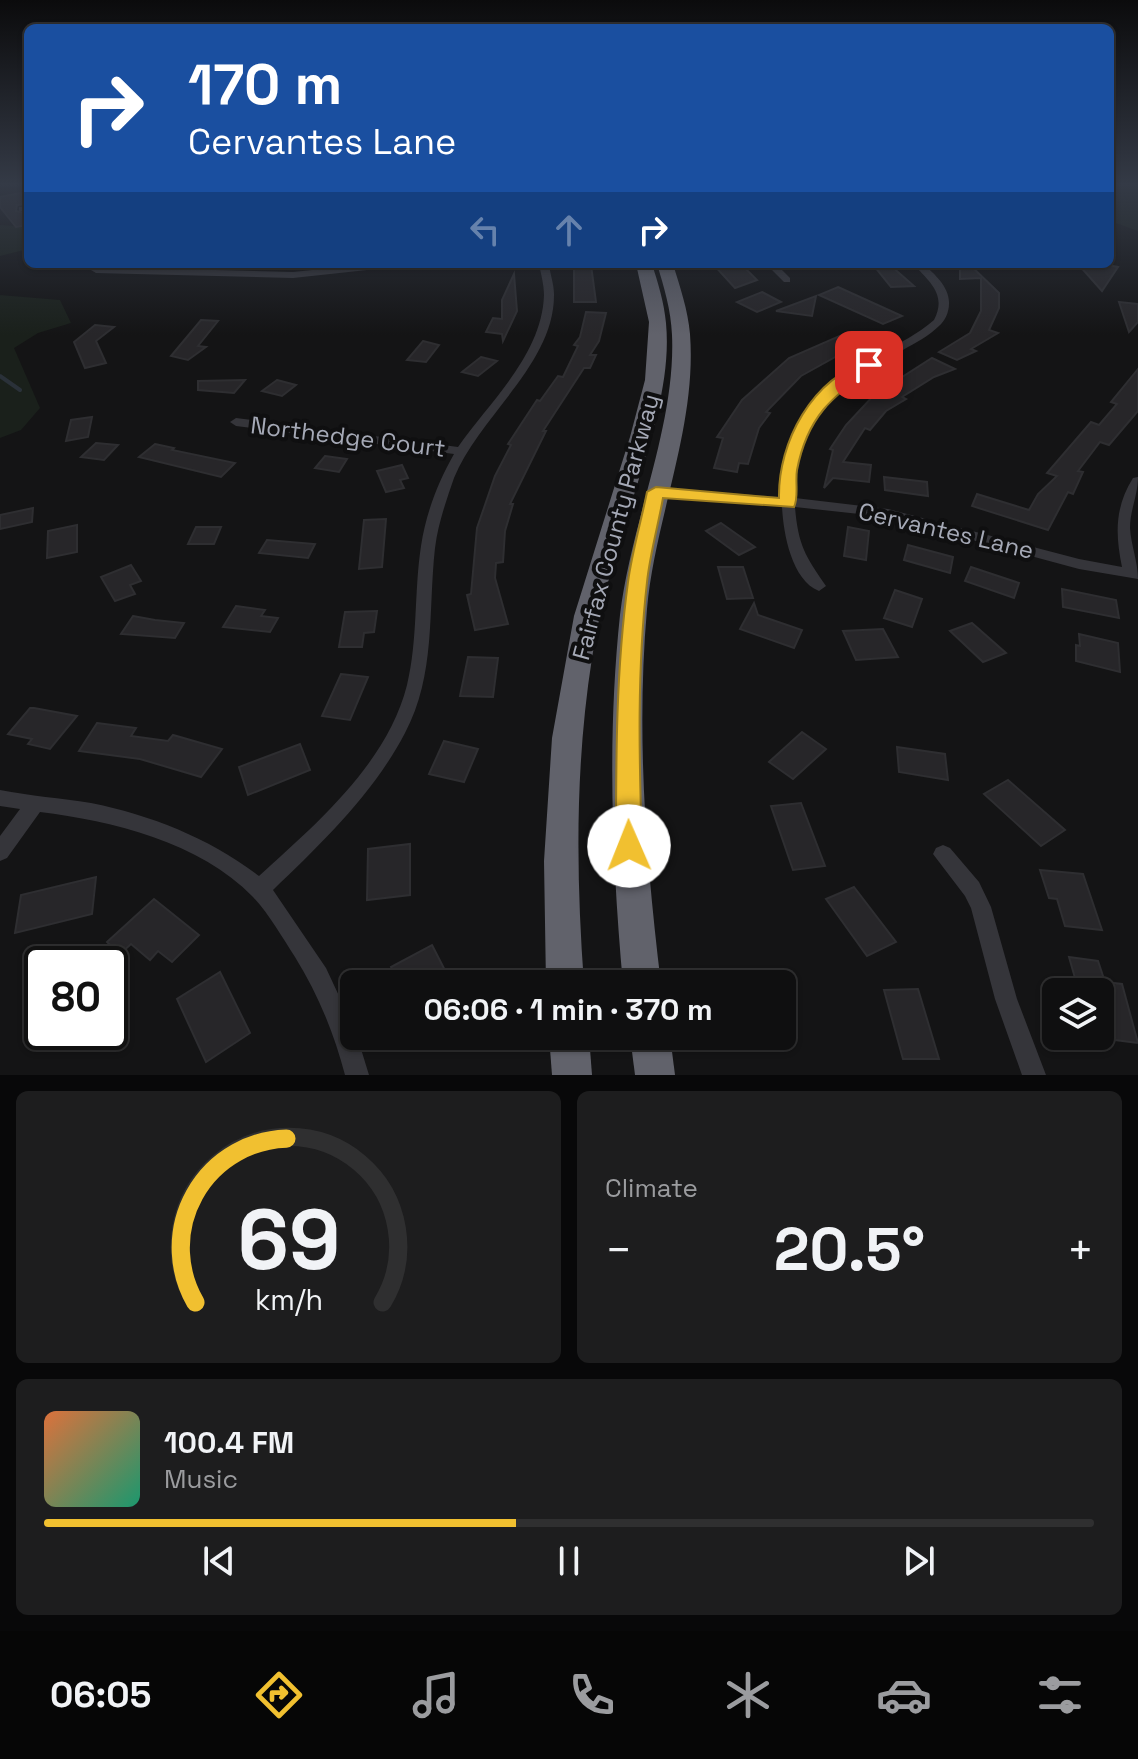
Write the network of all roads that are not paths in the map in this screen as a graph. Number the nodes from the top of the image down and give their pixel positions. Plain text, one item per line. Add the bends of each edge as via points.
1 (358, 268) edge
2 (545, 268) edge
3 (645, 268) edge
4 (666, 268) edge
5 (775, 268) edge
6 (922, 268) edge
7 (96, 270) dead end
8 (787, 280) dead end
9 (236, 422) dead end
10 (460, 451) junction
11 (1138, 481) edge
12 (656, 492) junction
13 (788, 504) junction
14 (1134, 574) edge
15 (819, 586) dead end
16 (0, 798) edge
17 (34, 805) junction
18 (0, 852) edge
19 (943, 854) dead end
20 (260, 889) junction
21 (565, 970) edge
22 (641, 970) edge
23 (570, 1050) edge
24 (652, 1050) edge
25 (357, 1075) edge
26 (572, 1075) edge
27 (655, 1075) edge
28 (1034, 1075) edge

1 - 7 street via 293,275
2 - 10 street via 549,298 543,328 520,370
3 - 21 highway, Fairfax County Parkway via 658,320 658,367 646,424 591,598 569,716 561,867
4 - 12 highway, Fairfax County Parkway via 680,316 683,363
5 - 8 street
6 - 13 street via 944,293 944,312 933,327 849,376 821,400 794,446
9 - 10 street, Northedge Court
10 - 20 street via 432,529 422,656 403,719 342,810
11 - 14 street via 1121,520
12 - 13 street, Cervantes Lane
12 - 22 highway, Fairfax County Parkway via 638,579 627,702 629,846
13 - 14 street, Cervantes Lane via 888,513
13 - 15 street via 796,558
16 - 17 street
17 - 18 street
17 - 20 street via 100,813 142,825 200,851
19 - 28 street via 981,907
20 - 25 street via 316,972 338,1015
23 - 26 highway
24 - 27 highway

